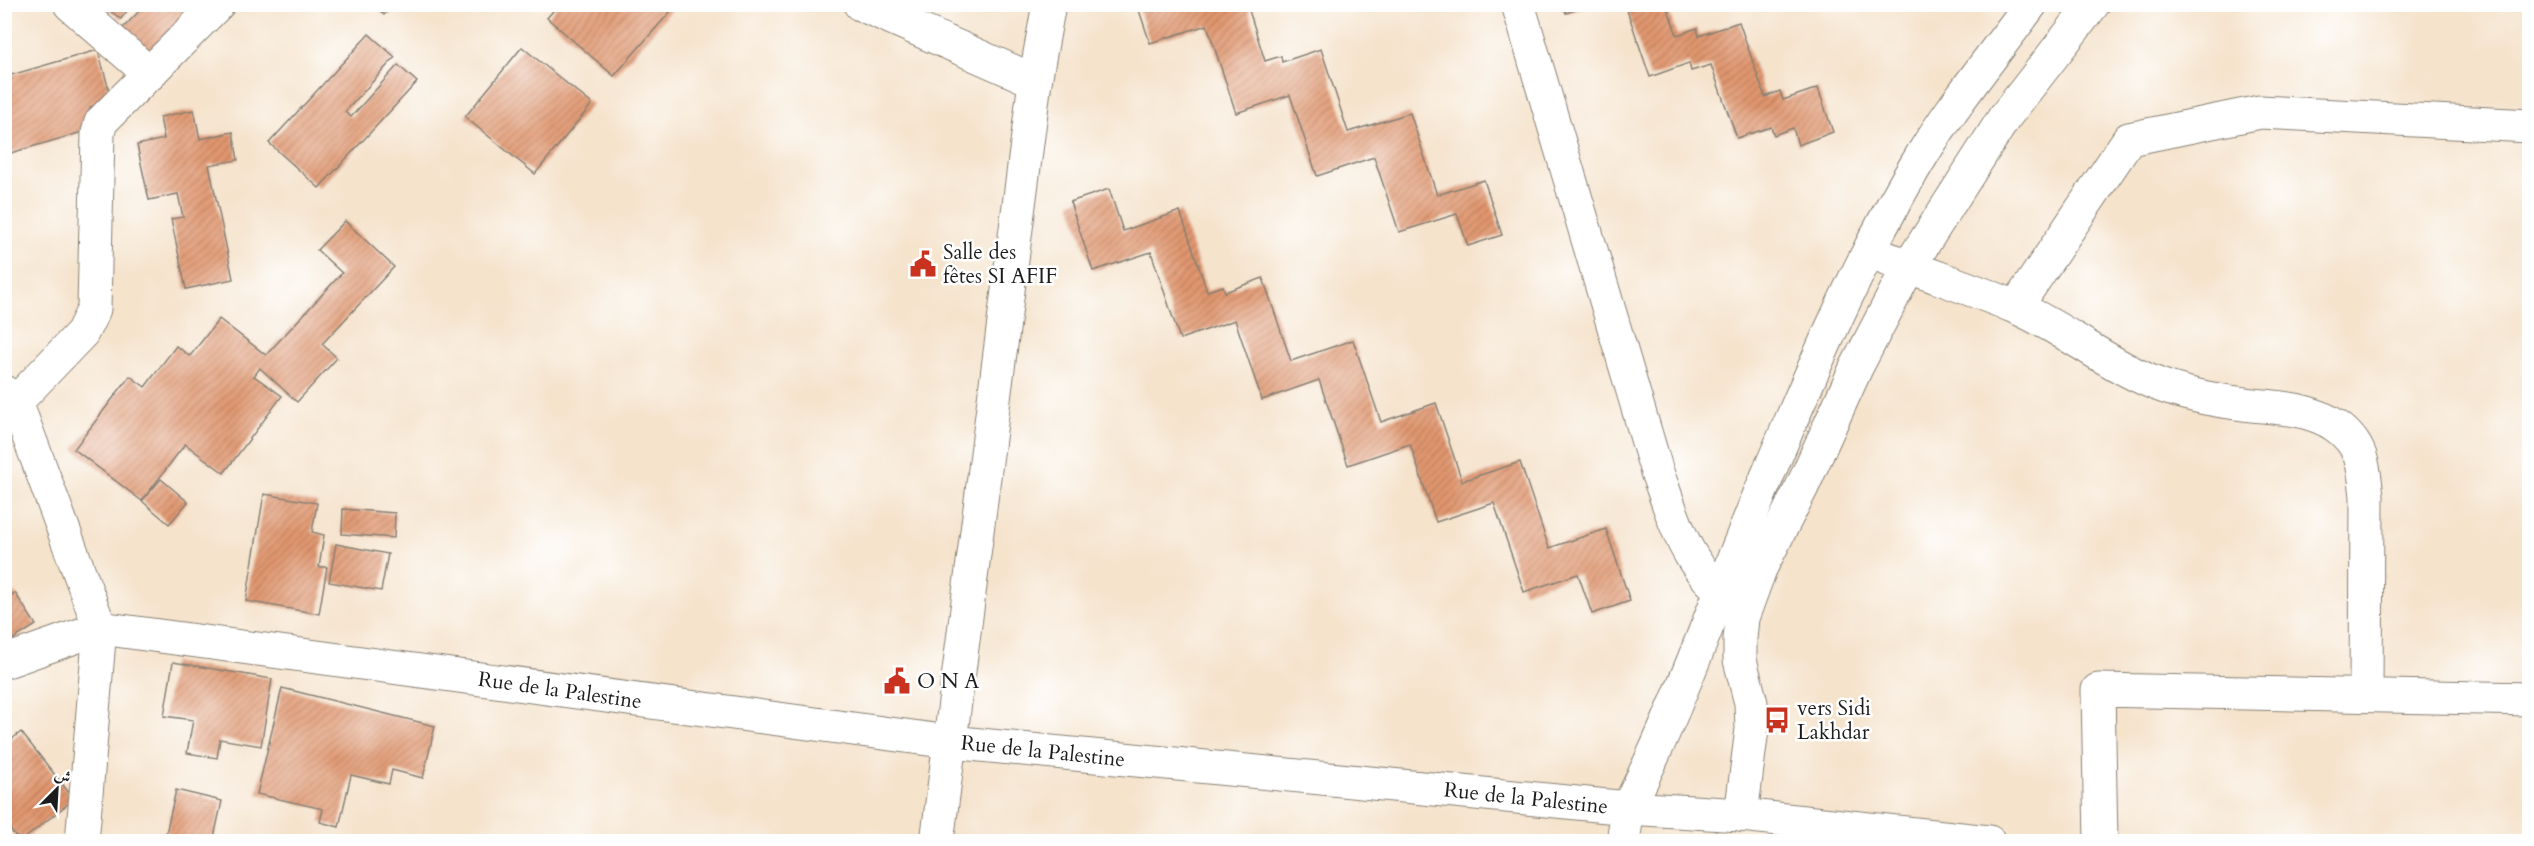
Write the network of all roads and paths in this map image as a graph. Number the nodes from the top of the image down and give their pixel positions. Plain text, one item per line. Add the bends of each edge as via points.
1 (70, 4) edge
2 (218, 4) edge
3 (860, 4) edge
4 (1049, 4) edge
5 (1518, 4) edge
6 (2031, 4) edge
7 (2093, 4) edge
8 (150, 74) junction
9 (1035, 81) junction
10 (2529, 126) edge
11 (1870, 251) junction
12 (1908, 268) junction
13 (2016, 307) junction
14 (10, 397) edge
15 (1733, 600) junction
16 (100, 627) junction
17 (4, 662) edge
18 (2366, 695) junction
19 (2529, 699) edge
20 (950, 742) junction
21 (1628, 808) junction
22 (1741, 814) junction
23 (82, 842) edge
24 (938, 842) edge
25 (1623, 842) edge
26 (1989, 842) edge
27 (2102, 842) edge

1 - 8 street
2 - 8 street
3 - 9 street
4 - 9 street
5 - 15 street via 1657,472 1687,550 1702,573
6 - 11 street via 1922,155
7 - 12 street via 2004,118
8 - 14 street via 108,114 98,133 94,309 82,333
9 - 20 street
10 - 13 street via 2260,112 2129,139
11 - 12 street
11 - 15 street via 1775,457
12 - 13 street
12 - 15 street via 1760,569
13 - 18 street via 2134,374 2167,388 2229,402 2309,412 2336,425 2357,444 2367,497
14 - 16 street
15 - 21 street
15 - 22 street via 1752,729
16 - 17 street
16 - 20 street, Rue de la Palestine
16 - 23 street
18 - 19 street
18 - 27 street via 2098,690
20 - 21 street, Rue de la Palestine
20 - 24 street
21 - 22 street, Rue de la Palestine
21 - 25 street
22 - 26 street, Rue de la Palestine

